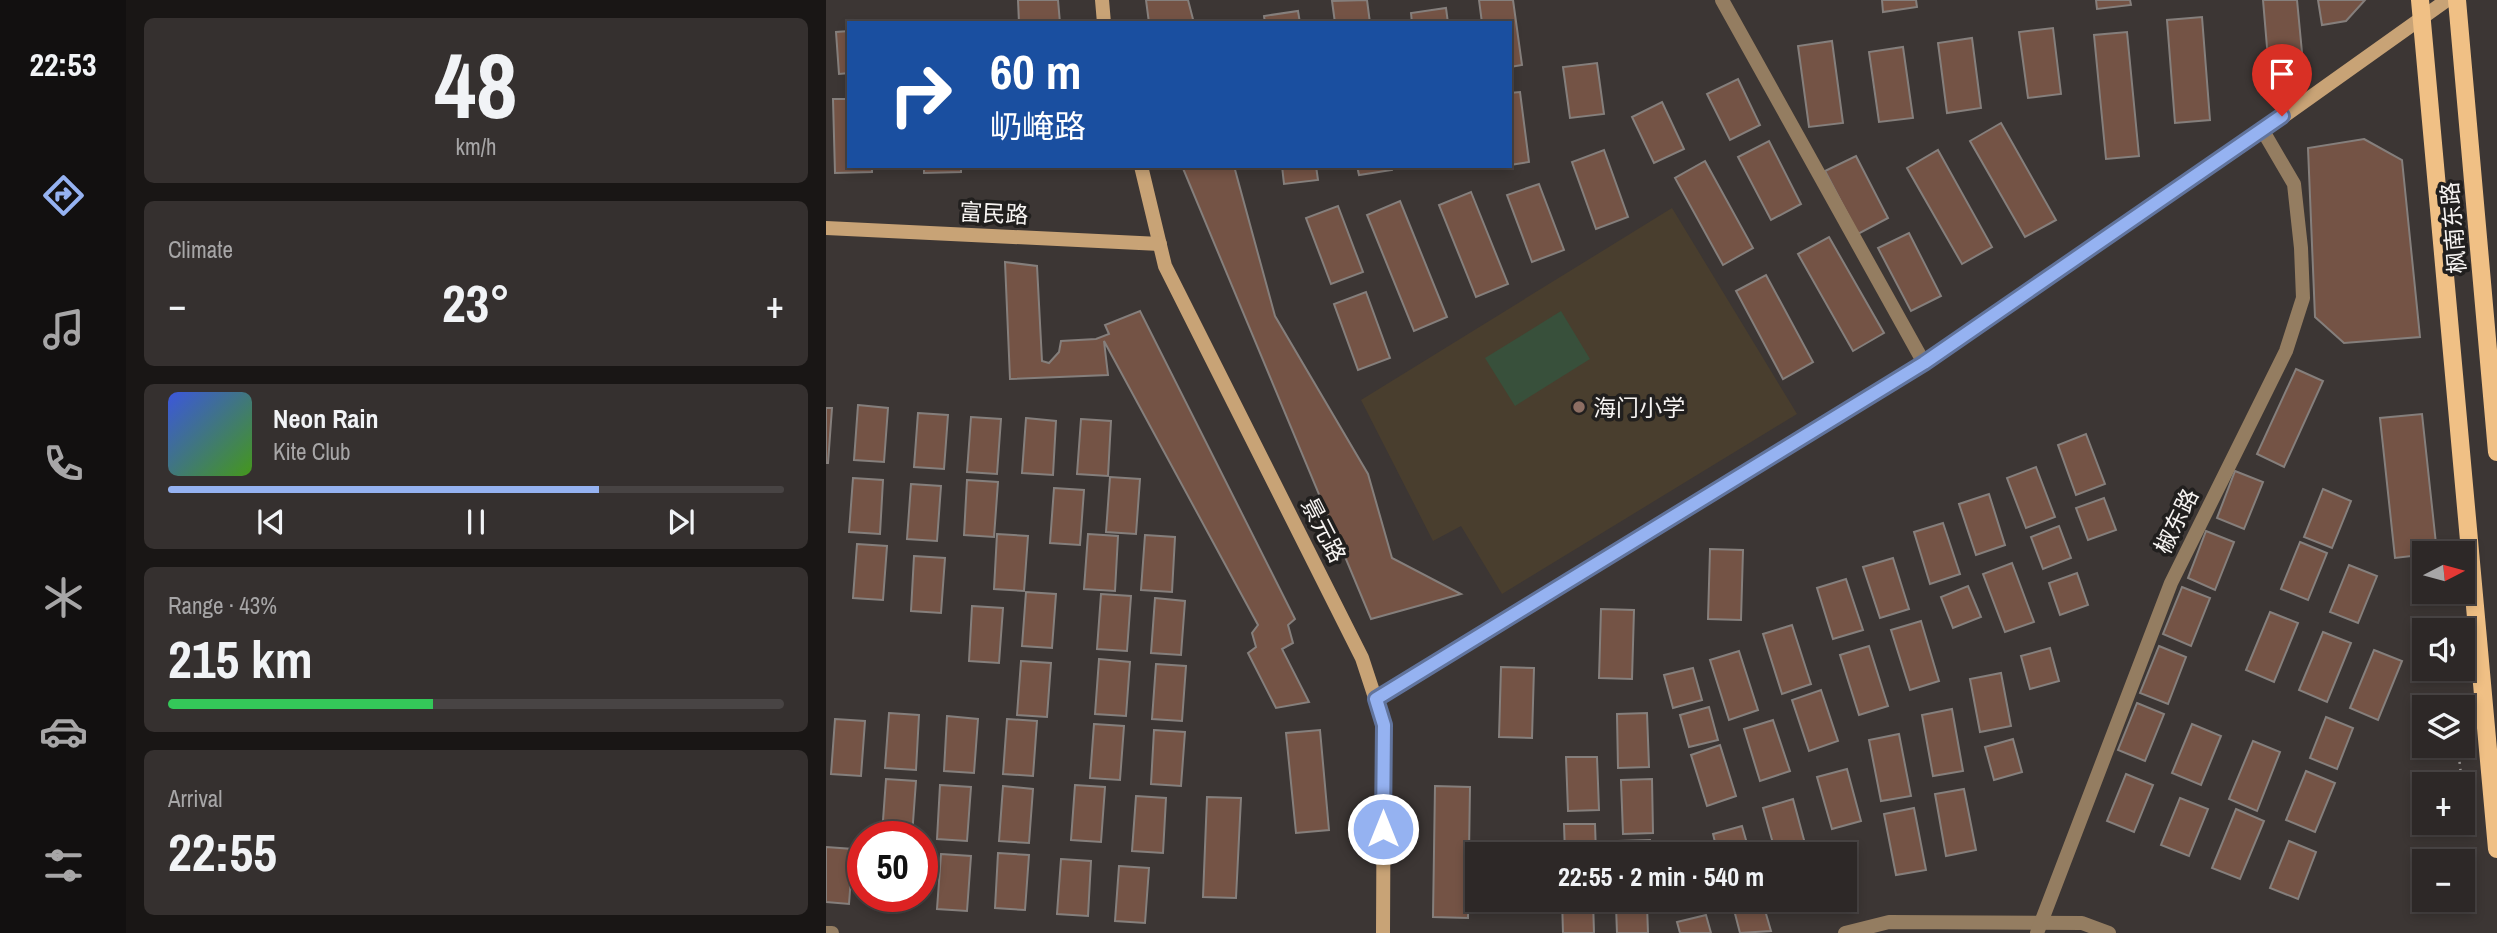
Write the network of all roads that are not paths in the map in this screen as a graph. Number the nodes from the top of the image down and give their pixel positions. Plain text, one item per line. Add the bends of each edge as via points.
1 (1102, 0) edge
2 (1722, 0) edge
3 (2447, 0) edge
4 (2457, 0) edge
5 (2421, 8) edge
6 (1104, 21) edge
7 (2263, 131) junction
8 (1141, 168) edge
9 (826, 228) edge
10 (1160, 244) junction
11 (1924, 363) junction
12 (2497, 452) edge
13 (1376, 699) junction
14 (2497, 849) edge
15 (2039, 928) edge
16 (826, 933) edge
17 (832, 933) edge
18 (1383, 933) edge
19 (1845, 933) edge
20 (2109, 933) edge

1 - 6 street
2 - 11 street
3 - 5 street
4 - 12 main road, 枫南东路
5 - 7 street
5 - 14 main road
7 - 11 street
7 - 15 street, 椒东路 via 2294,184 2303,298 2286,351 2171,583
8 - 10 street, 景元路
9 - 10 street, 富民路
10 - 13 street, 景元路 via 1166,266 1362,658
11 - 13 street
13 - 18 street, 景元路 via 1384,725
15 - 19 street via 1889,922
15 - 20 street via 2082,923
16 - 17 street

